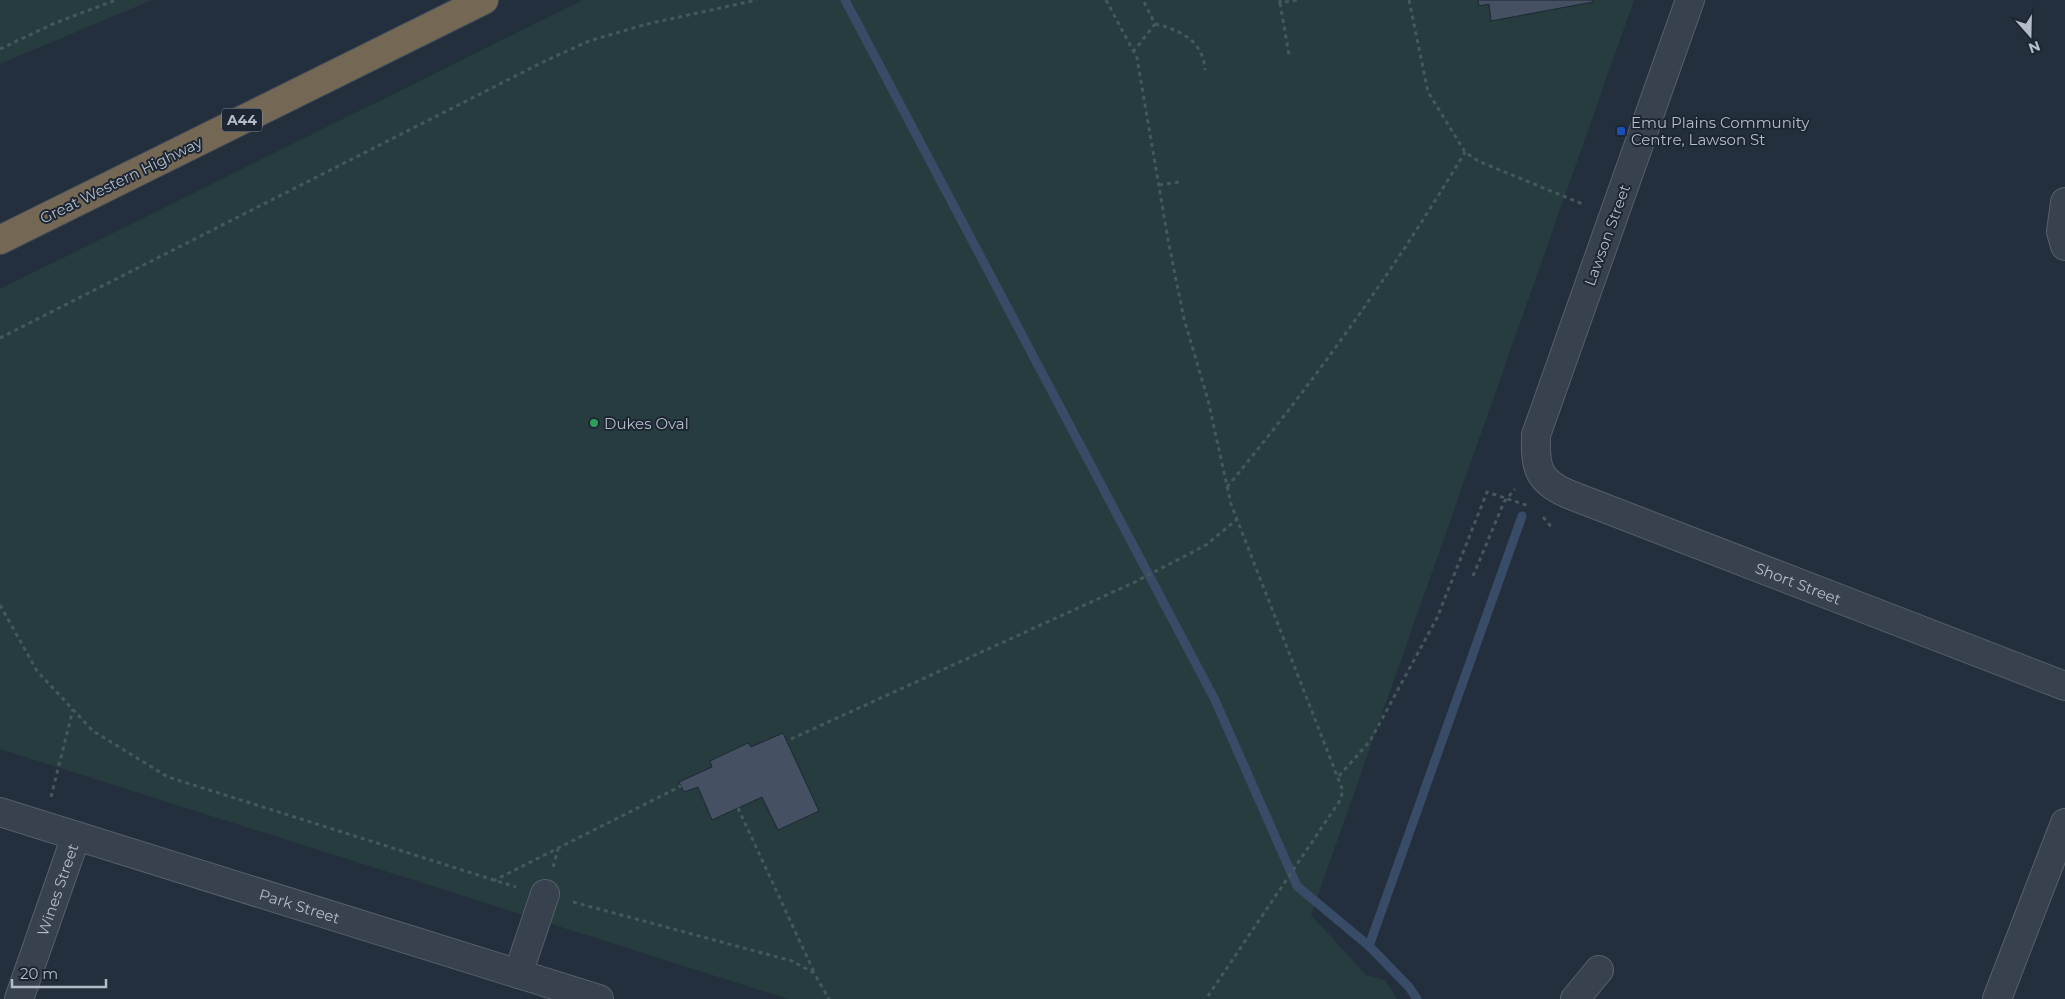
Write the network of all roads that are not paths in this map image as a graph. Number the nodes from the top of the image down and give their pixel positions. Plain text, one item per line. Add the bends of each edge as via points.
1 (484, 0) edge
2 (1690, 0) edge
3 (2065, 202) edge
4 (0, 240) edge
5 (2065, 246) edge
6 (1540, 472) joint
7 (2065, 686) edge
8 (0, 812) edge
9 (2065, 823) edge
10 (76, 836) junction
11 (545, 894) road end
12 (1599, 970) dead end
13 (518, 974) junction
14 (19, 999) edge
15 (599, 999) edge
16 (1575, 999) edge
17 (1997, 999) edge

1 - 4 highway, Great Western Highway / A44
2 - 6 street, Lawson Street via 1536,436 1535,453
3 - 5 street via 2061,232
6 - 7 street, Short Street via 1550,486 1568,494
8 - 10 street, Park Street
9 - 17 street
10 - 13 street, Park Street
10 - 14 street, Wines Street
11 - 13 street
12 - 16 street
13 - 15 street, Park Street

